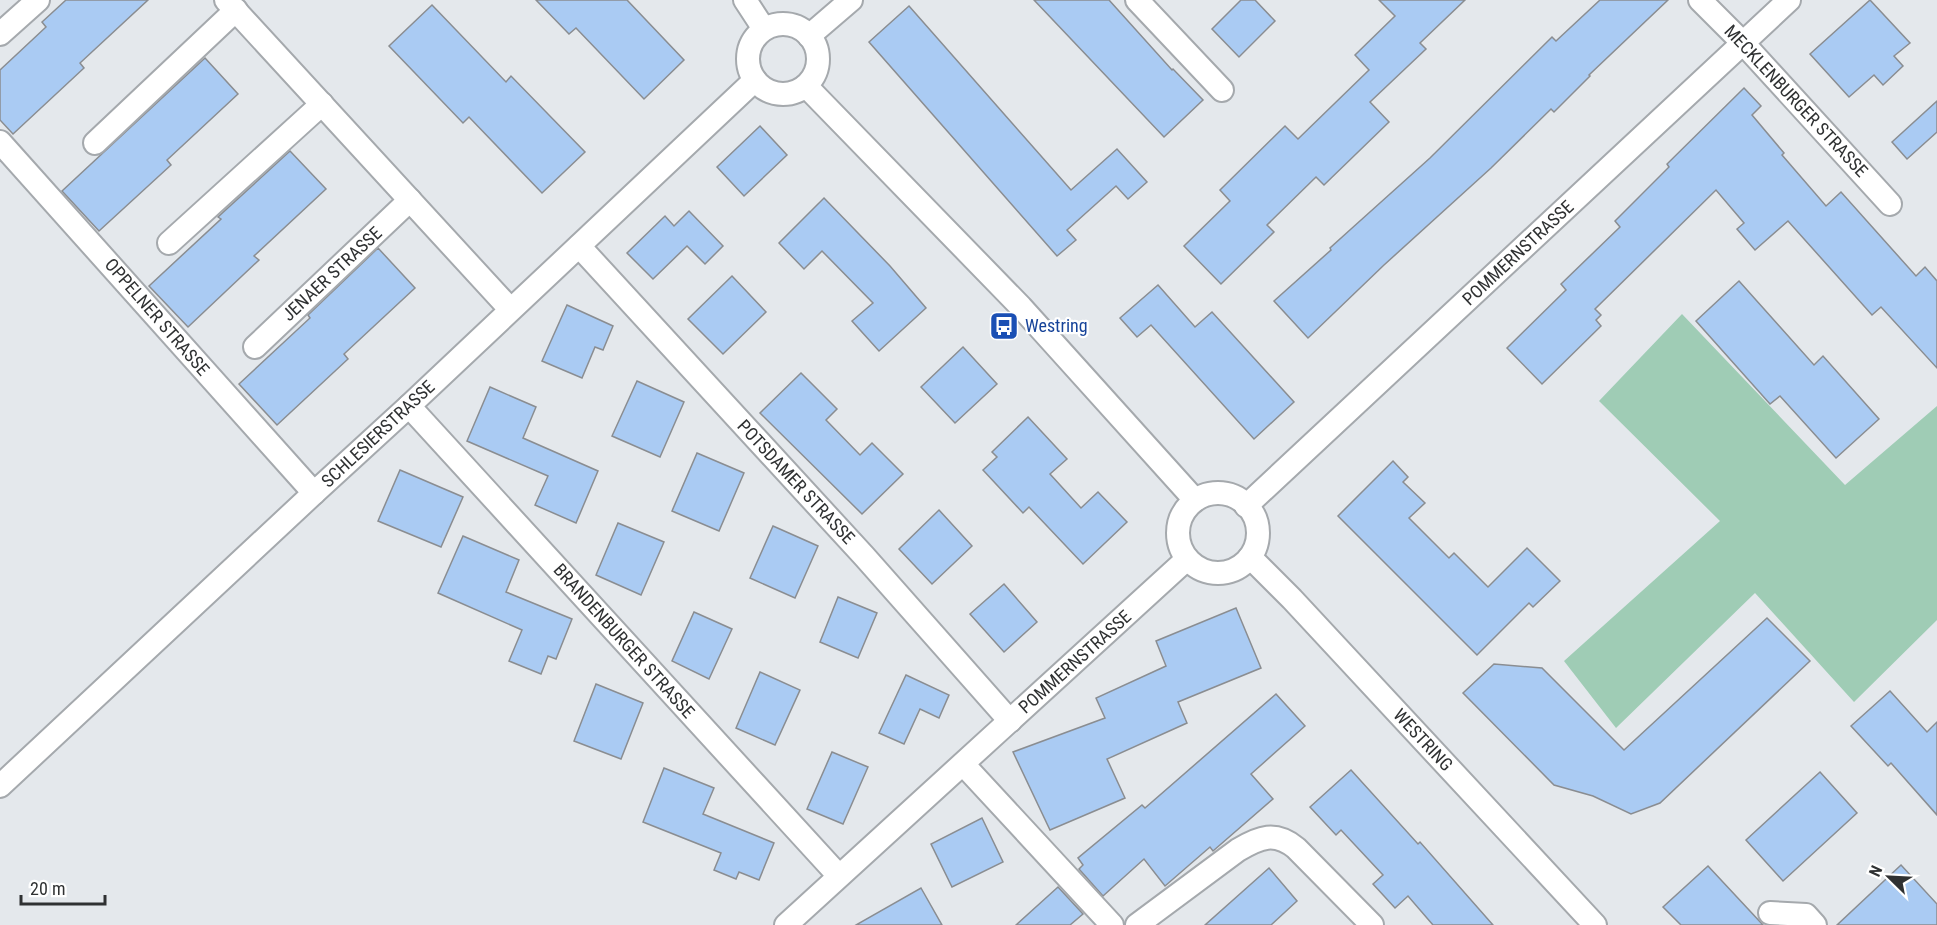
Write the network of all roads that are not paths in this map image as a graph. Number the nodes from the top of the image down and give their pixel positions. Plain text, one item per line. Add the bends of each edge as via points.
1 (38, 0) edge
2 (745, 0) edge
3 (851, 0) edge
4 (1137, 0) edge
5 (1700, 0) edge
6 (1789, 0) edge
7 (231, 5) edge
8 (764, 29) junction
9 (0, 34) edge
10 (809, 36) junction
11 (1743, 43) junction
12 (755, 80) junction
13 (806, 86) junction
14 (1222, 90) dead end
15 (322, 104) junction
16 (0, 142) edge
17 (95, 143) dead end
18 (410, 200) junction
19 (1890, 204) dead end
20 (169, 243) dead end
21 (579, 246) junction
22 (510, 309) junction
23 (255, 347) dead end
24 (409, 406) junction
25 (314, 493) junction
26 (1195, 500) junction
27 (1246, 506) junction
28 (1250, 557) junction
29 (1187, 559) junction
30 (1010, 721) junction
31 (963, 765) junction
32 (0, 786) edge
33 (839, 876) junction
34 (1770, 913) dead end
35 (786, 925) edge
36 (1112, 925) edge
37 (1137, 925) edge
38 (1372, 925) edge
39 (1595, 925) edge
40 (1815, 925) edge

1 - 9 street
2 - 8 street
3 - 10 street
4 - 14 street
5 - 11 street, MECKLENBURGER STRASSE
6 - 11 street, POMMERNSTRASSE
7 - 15 street
7 - 17 street
8 - 10 street via 793,25
8 - 12 street via 752,42 748,54
10 - 13 street via 819,60 815,75
11 - 19 street, MECKLENBURGER STRASSE
11 - 27 street, POMMERNSTRASSE
12 - 13 street via 776,94 794,93
12 - 21 street, SCHLESIERSTRASSE
13 - 26 street via 1021,307
15 - 18 street
15 - 20 street
16 - 25 street, OPPELNER STRASSE
18 - 22 street
18 - 23 street, JENAER STRASSE
21 - 22 street, SCHLESIERSTRASSE
21 - 30 street, POTSDAMER STRASSE
22 - 24 street, SCHLESIERSTRASSE
24 - 25 street, SCHLESIERSTRASSE
24 - 33 street, BRANDENBURGER STRASSE
25 - 32 street, SCHLESIERSTRASSE
26 - 27 street via 1218,493 1230,495
26 - 29 street via 1186,508 1178,528
27 - 28 street via 1257,526
28 - 29 street via 1232,571 1222,573 1197,568
28 - 39 street, WESTRING
29 - 30 street, POMMERNSTRASSE
30 - 31 street, POMMERNSTRASSE
31 - 33 street, POMMERNSTRASSE
31 - 36 street
33 - 35 street, POMMERNSTRASSE
34 - 40 street via 1806,915
37 - 38 street via 1238,850 1277,837 1296,848

